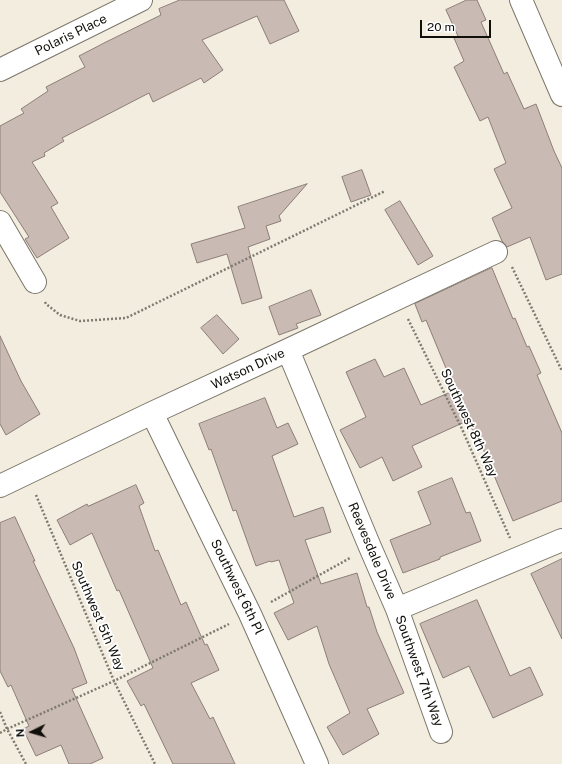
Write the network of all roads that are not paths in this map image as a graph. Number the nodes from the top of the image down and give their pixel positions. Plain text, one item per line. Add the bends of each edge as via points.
1 (141, 0) edge
2 (521, 0) edge
3 (0, 70) edge
4 (562, 95) edge
5 (0, 222) edge
6 (496, 252) road end
7 (35, 282) road end
8 (288, 350) junction
9 (152, 413) junction
10 (0, 486) edge
11 (562, 540) edge
12 (397, 609) junction
13 (441, 732) dead end
14 (318, 764) edge

1 - 3 street, Polaris Place
2 - 4 street
5 - 7 street
6 - 8 street, Watson Drive
8 - 9 street, Watson Drive
8 - 12 street, Reevesdale Drive
9 - 10 street, Watson Drive
9 - 14 street, Southwest 6th Pl via 250,614
11 - 12 street, Reevesdale Drive
12 - 13 street, Southwest 7th Way

